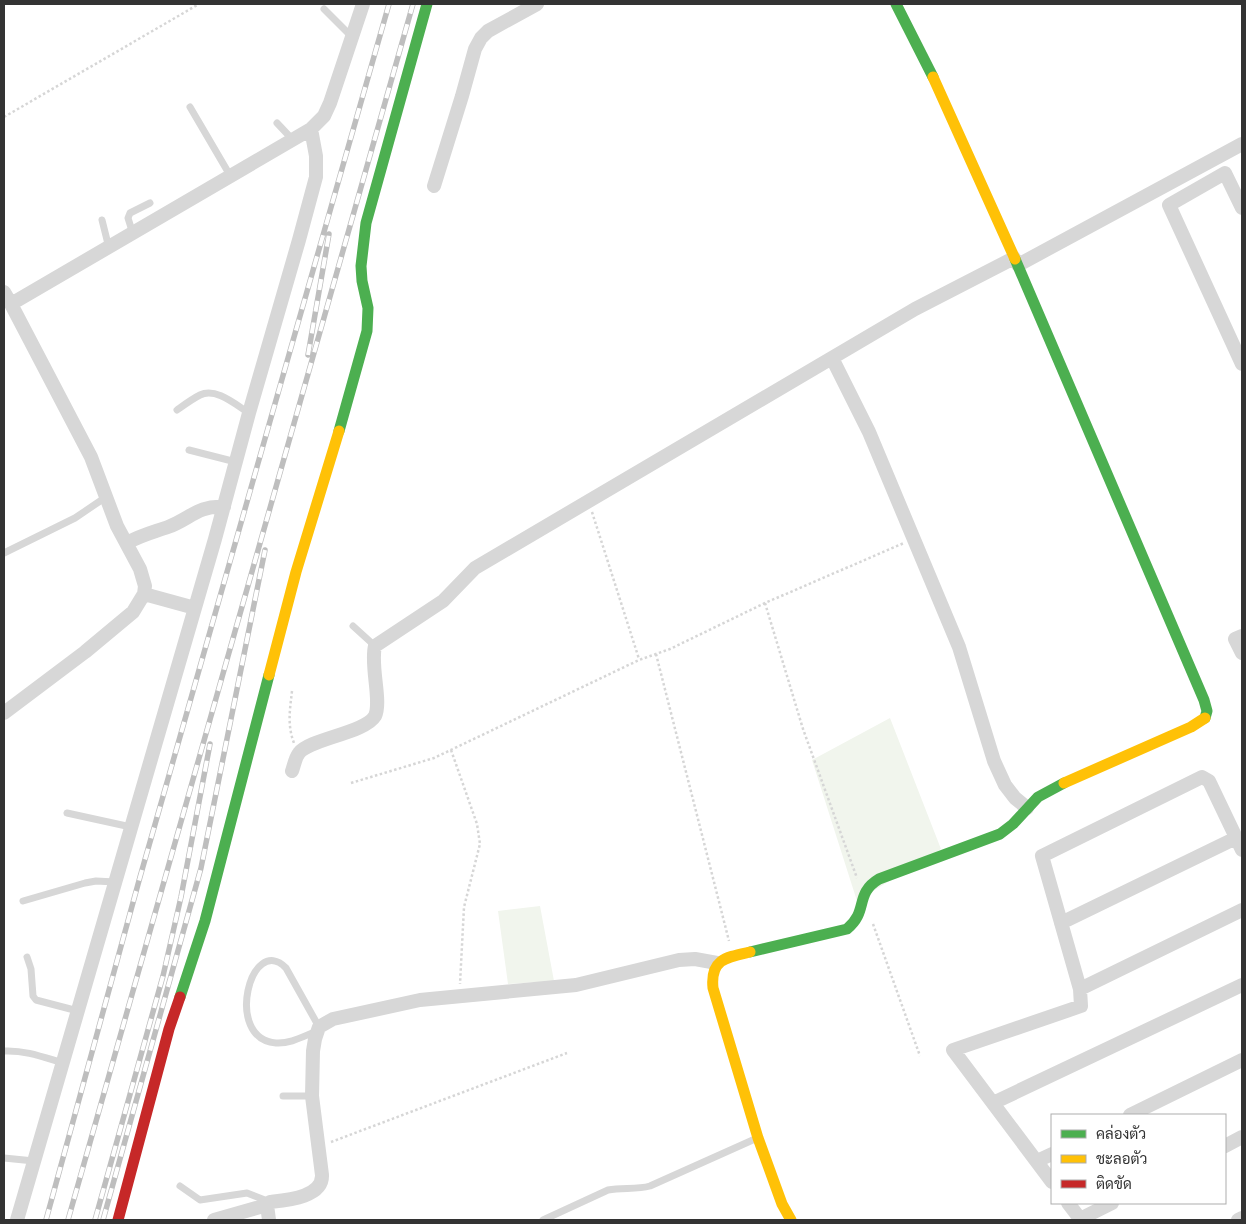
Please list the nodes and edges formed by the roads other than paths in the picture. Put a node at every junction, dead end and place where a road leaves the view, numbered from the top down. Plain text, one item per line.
1 (363, 4) edge
2 (427, 4) edge
3 (537, 4) edge
4 (896, 4) edge
5 (324, 9) dead end
6 (352, 37) junction
7 (190, 107) dead end
8 (277, 123) dead end
9 (311, 129) junction
10 (293, 140) junction
11 (1242, 144) edge
12 (231, 177) junction
13 (434, 186) dead end
14 (150, 203) dead end
15 (1242, 208) edge
16 (102, 220) dead end
17 (133, 234) junction
18 (109, 248) junction
19 (1016, 262) junction
20 (4, 292) edge
21 (8, 306) edge
22 (832, 358) junction
23 (1242, 364) edge
24 (177, 410) dead end
25 (249, 413) junction
26 (189, 450) dead end
27 (236, 462) junction
28 (106, 497) junction
29 (224, 507) junction
30 (127, 543) junction
31 (4, 553) edge
32 (144, 594) junction
33 (195, 608) junction
34 (353, 626) dead end
35 (1242, 636) edge
36 (375, 646) junction
37 (1242, 653) edge
38 (4, 713) edge
39 (292, 771) dead end
40 (1027, 808) junction
41 (67, 813) dead end
42 (131, 827) junction
43 (1239, 844) edge
44 (115, 882) junction
45 (23, 901) dead end
46 (1242, 910) edge
47 (1060, 923) junction
48 (27, 957) dead end
49 (717, 963) junction
50 (1242, 985) edge
51 (1080, 989) junction
52 (78, 1011) junction
53 (318, 1029) junction
54 (4, 1051) edge
55 (1242, 1060) edge
56 (63, 1063) junction
57 (283, 1096) dead end
58 (312, 1096) junction
59 (993, 1103) junction
60 (1132, 1114) edge
61 (1242, 1137) edge
62 (758, 1138) junction
63 (1226, 1145) edge
64 (1051, 1154) edge
65 (4, 1158) edge
66 (34, 1161) junction
67 (1037, 1161) junction
68 (1051, 1181) edge
69 (180, 1186) dead end
70 (269, 1203) junction
71 (1069, 1204) edge
72 (1110, 1204) edge
73 (1242, 1218) edge
74 (17, 1220) edge
75 (118, 1220) edge
76 (214, 1220) edge
77 (269, 1220) edge
78 (543, 1220) edge
79 (792, 1220) edge
80 (1080, 1220) edge
81 (1238, 1220) edge

1 - 6 street
2 - 75 street
3 - 13 street
4 - 19 street
5 - 6 lane
6 - 9 street
7 - 12 lane
8 - 10 lane
9 - 10 street
9 - 25 street
10 - 12 street
11 - 19 street
12 - 17 street
14 - 17 lane
15 - 23 street
16 - 18 lane
17 - 18 street
18 - 21 street
19 - 22 street
19 - 40 street
20 - 21 street
21 - 28 street
22 - 36 street
22 - 40 street
24 - 25 lane
25 - 27 street
26 - 27 lane
27 - 29 street
28 - 30 street
28 - 31 lane
29 - 30 street
29 - 33 street
30 - 32 street
32 - 33 street
32 - 38 street
33 - 42 street
34 - 36 lane
35 - 37 street
36 - 39 street
40 - 49 street
41 - 42 lane
42 - 44 street
43 - 47 street
43 - 47 street
44 - 45 lane
44 - 52 street
46 - 51 street
47 - 51 street
48 - 52 lane
49 - 53 street
49 - 62 street
50 - 59 street
51 - 59 street
52 - 56 street
53 - 53 lane
53 - 58 street
54 - 56 lane
55 - 60 street
56 - 66 street
57 - 58 lane
58 - 70 street
59 - 67 street
61 - 63 street
62 - 78 lane
62 - 79 street
64 - 67 street
65 - 66 lane
66 - 74 street
67 - 68 street
69 - 70 lane
70 - 76 street
70 - 77 street
71 - 80 street
72 - 80 street
73 - 81 street

